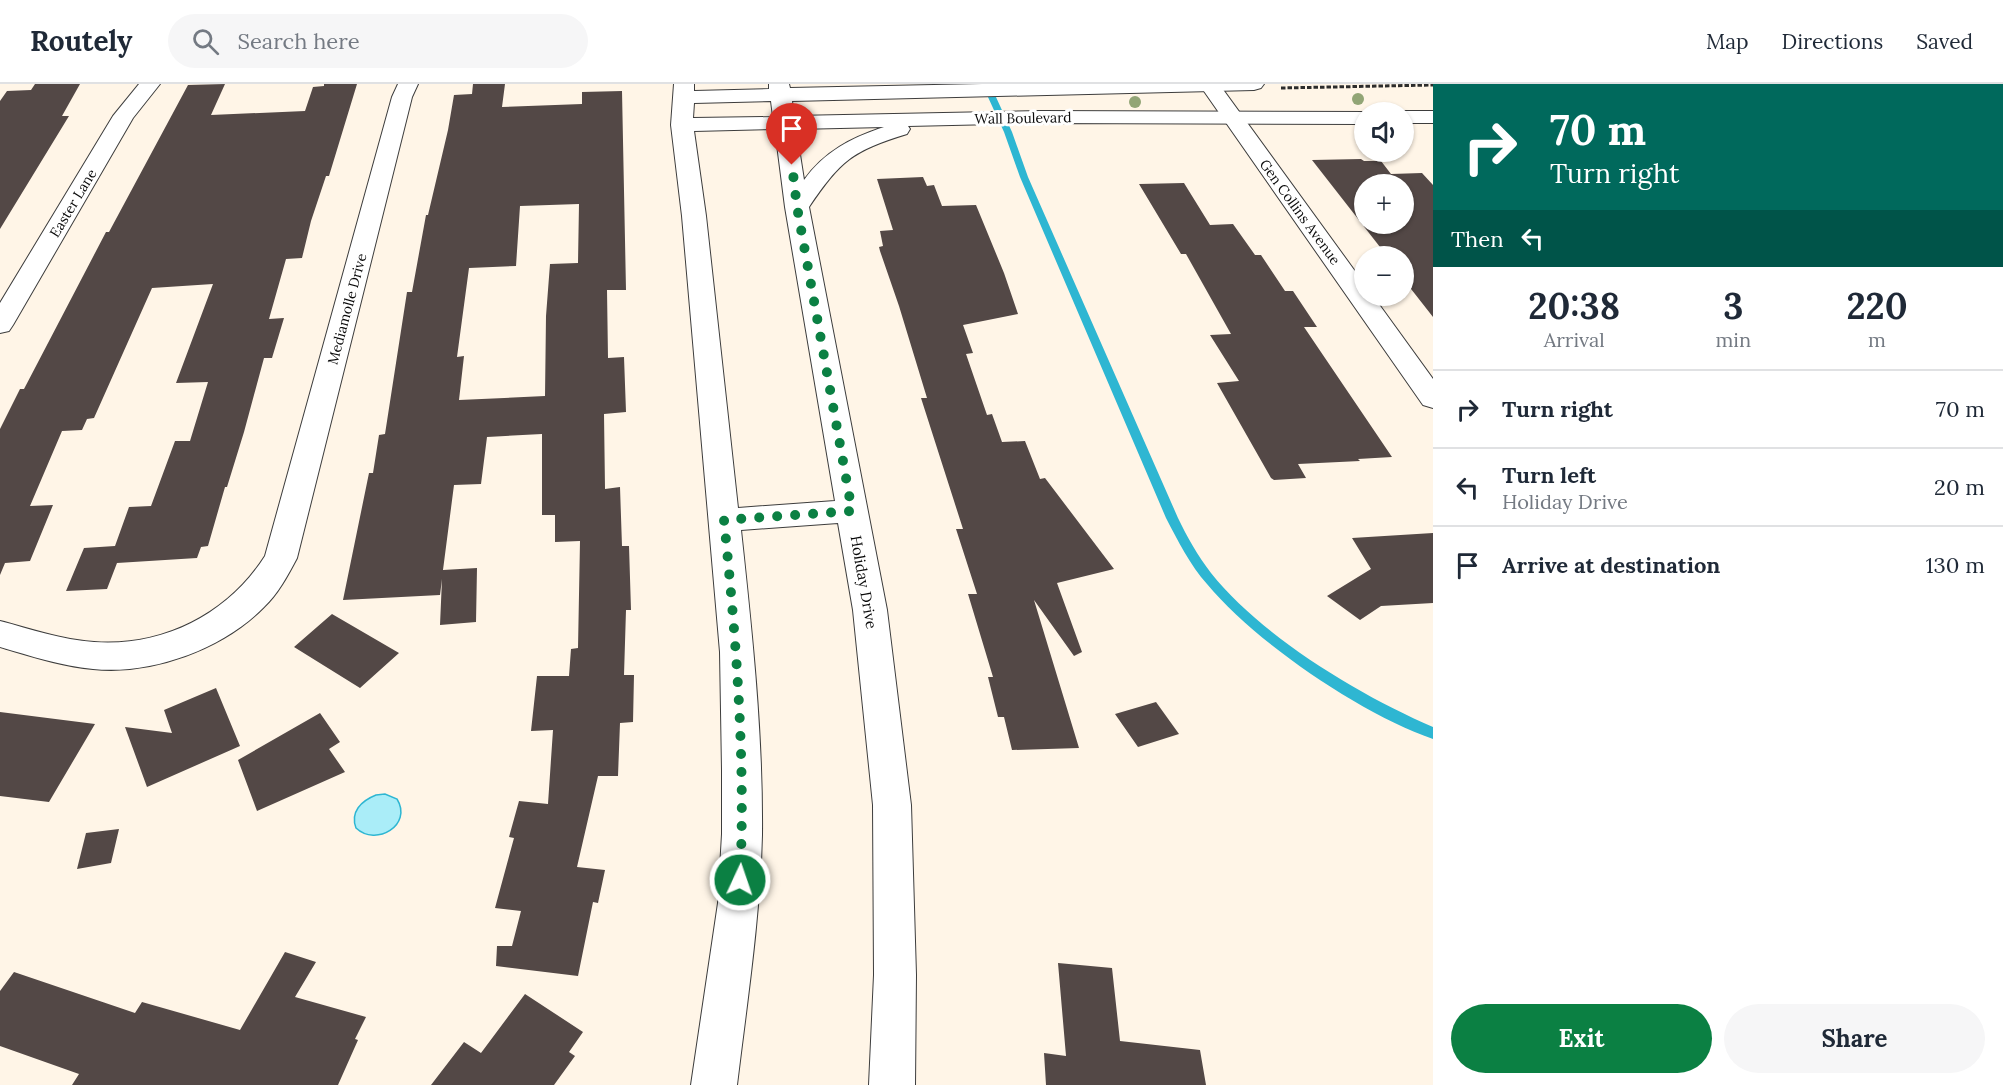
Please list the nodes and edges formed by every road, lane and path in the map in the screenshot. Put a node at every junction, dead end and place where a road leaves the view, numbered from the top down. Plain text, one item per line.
1 (150, 84) edge
2 (408, 84) edge
3 (1209, 84) edge
4 (1254, 84) edge
5 (1433, 84) edge
6 (1275, 88) dead end
7 (782, 101) edge
8 (683, 102) edge
9 (1414, 117) edge
10 (1433, 117) edge
11 (1354, 118) edge
12 (1234, 119) junction
13 (934, 120) junction
14 (797, 207) junction
15 (0, 325) edge
16 (1433, 399) edge
17 (852, 511) junction
18 (724, 520) junction
19 (0, 634) edge
20 (714, 1085) edge
21 (892, 1085) edge

1 - 15 street, Easter Lane
2 - 19 street, Mediamolle Drive
3 - 4 street, Wall Boulevard
3 - 7 street, Wall Boulevard
3 - 12 street, Gen Collins Avenue
5 - 6 path
7 - 8 street, Wall Boulevard
7 - 13 street, Wall Boulevard
7 - 14 street, Holiday Drive
8 - 18 street
9 - 10 street
11 - 12 street, Wall Boulevard
12 - 13 street, Wall Boulevard
12 - 16 street, Gen Collins Avenue
13 - 14 street
14 - 17 street, Holiday Drive
17 - 18 street
17 - 21 street, Holiday Drive
18 - 20 street

